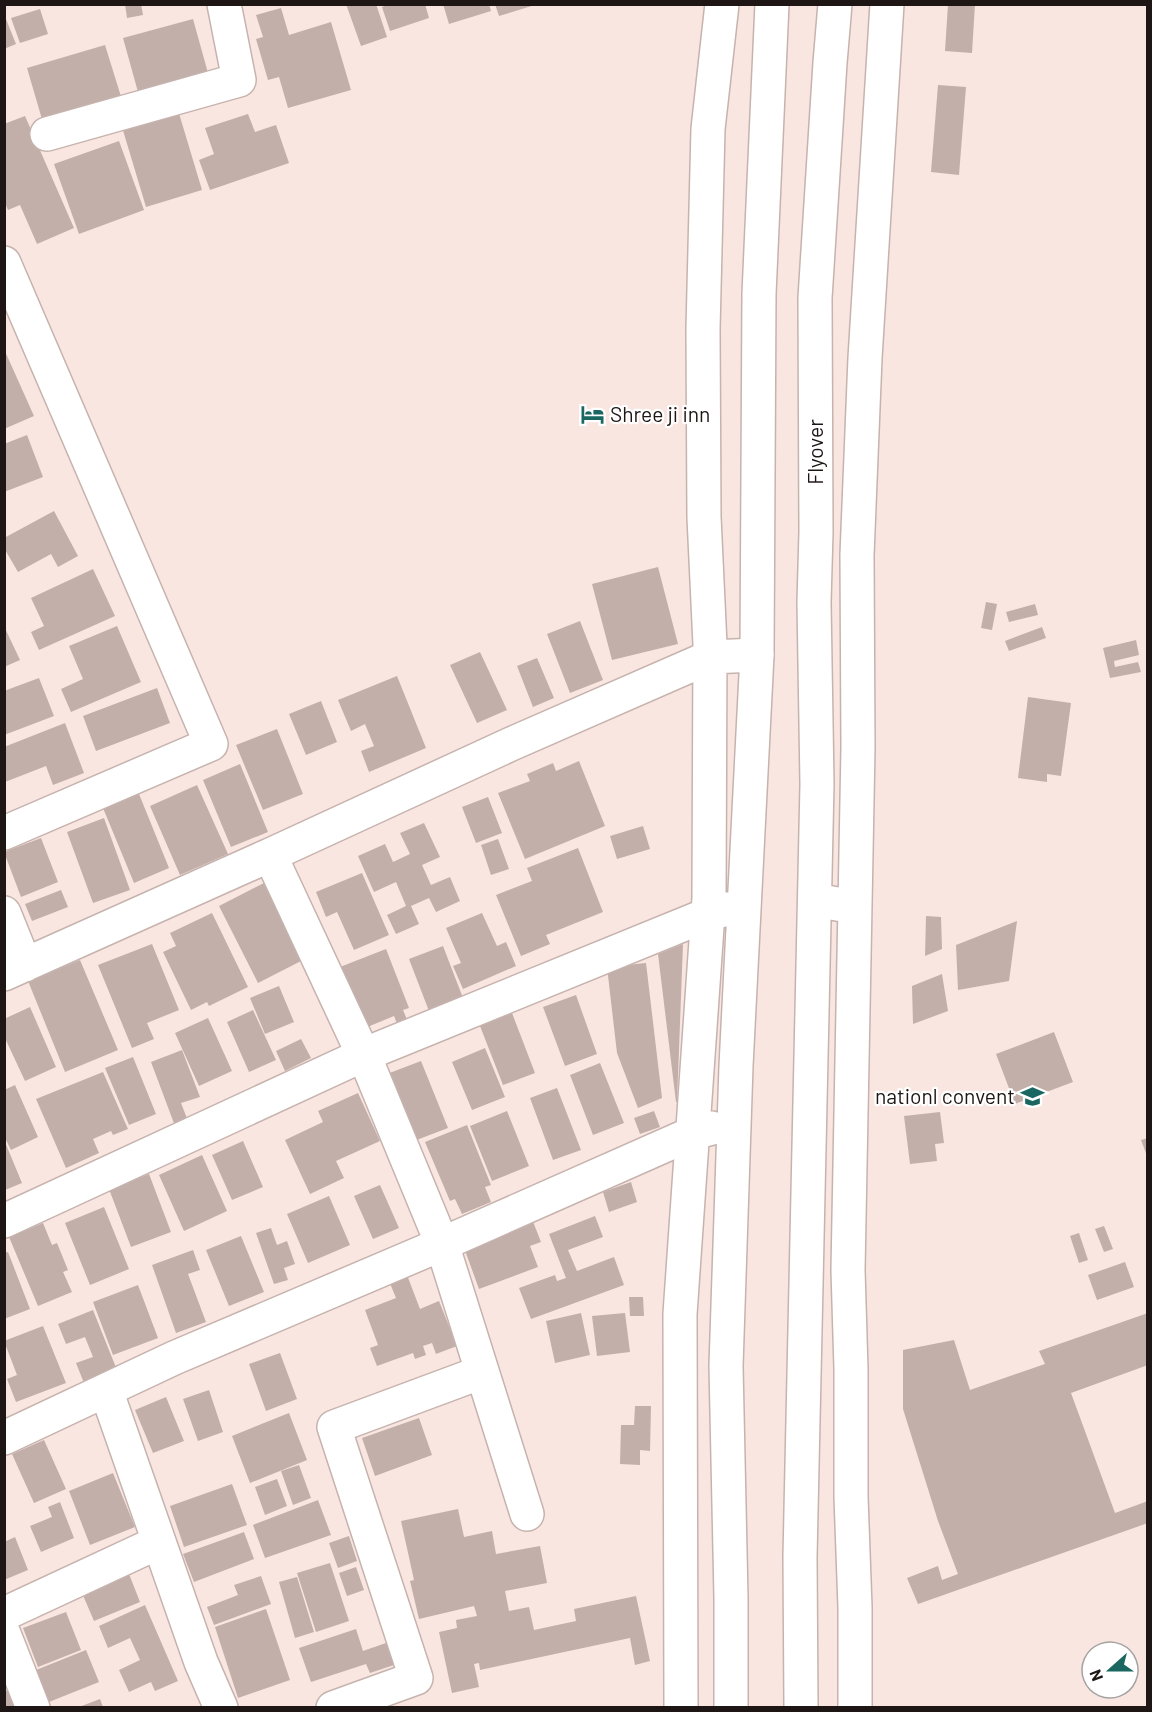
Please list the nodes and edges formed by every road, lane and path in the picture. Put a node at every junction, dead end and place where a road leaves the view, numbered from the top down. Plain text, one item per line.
1 (224, 4) edge
2 (722, 4) edge
3 (772, 4) edge
4 (835, 4) edge
5 (886, 4) edge
6 (47, 134) dead end
7 (4, 263) edge
8 (757, 655) junction
9 (710, 657) junction
10 (4, 833) edge
11 (270, 855) junction
12 (814, 900) junction
13 (745, 904) junction
14 (854, 907) junction
15 (4, 914) edge
16 (709, 914) junction
17 (15, 970) edge
18 (363, 1055) junction
19 (734, 1122) junction
20 (693, 1133) junction
21 (4, 1221) edge
22 (442, 1244) junction
23 (482, 1372) junction
24 (106, 1390) junction
25 (4, 1438) edge
26 (527, 1514) dead end
27 (159, 1542) junction
28 (4, 1614) edge
29 (4, 1634) edge
30 (33, 1707) edge
31 (221, 1707) edge
32 (333, 1707) edge
33 (681, 1707) edge
34 (731, 1707) edge
35 (801, 1707) edge
36 (855, 1707) edge

1 - 6 main road
2 - 9 main road
3 - 8 main road
4 - 12 main road, Flyover
5 - 14 main road
7 - 10 main road
8 - 9 main road
8 - 13 main road
9 - 11 main road
9 - 16 main road
11 - 17 main road
11 - 18 main road
12 - 14 main road
12 - 35 main road, Flyover
13 - 16 main road
13 - 19 main road
14 - 36 main road
15 - 17 main road
16 - 18 main road
16 - 20 main road
18 - 21 main road
18 - 22 main road
19 - 20 main road
19 - 34 main road
20 - 22 main road
20 - 33 main road
22 - 23 main road
22 - 24 main road
23 - 26 main road
23 - 32 main road
24 - 25 main road
24 - 27 main road
27 - 28 main road
27 - 31 main road
29 - 30 main road

